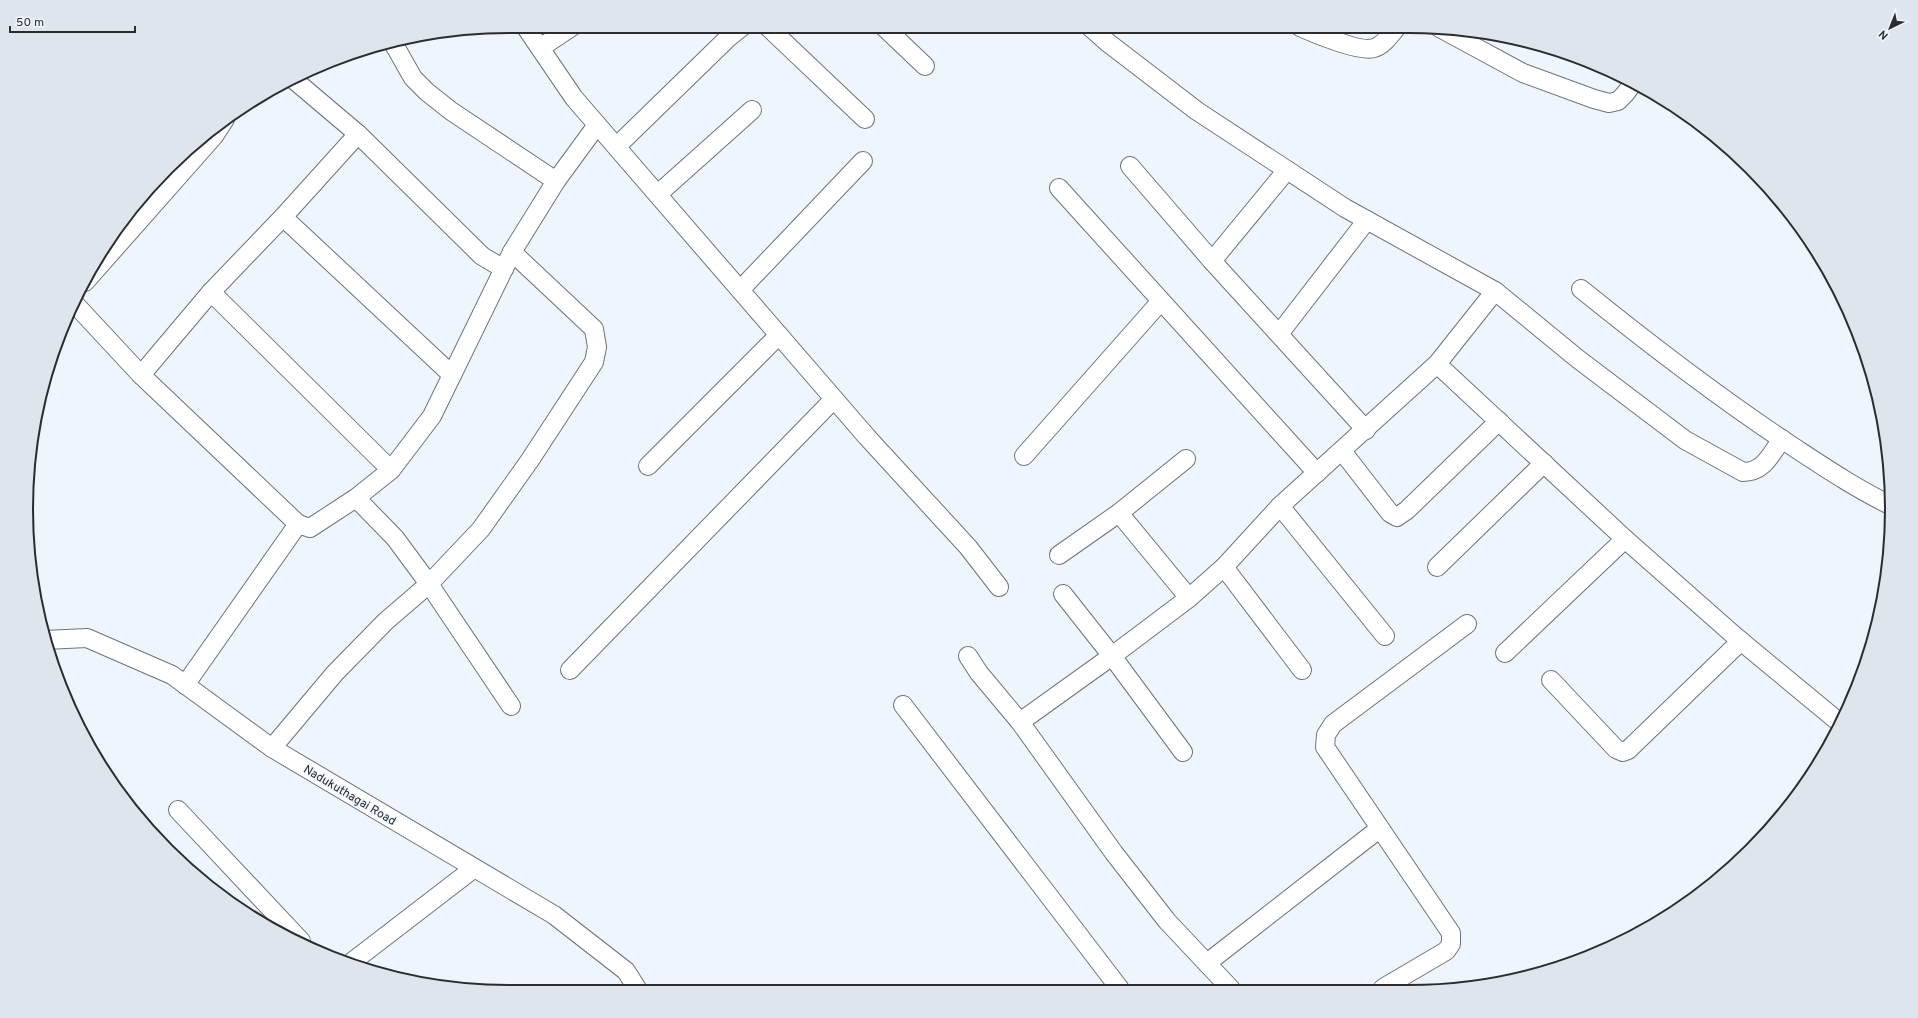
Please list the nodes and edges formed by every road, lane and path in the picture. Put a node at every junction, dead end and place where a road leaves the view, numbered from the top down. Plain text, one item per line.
1 (530, 33) edge
2 (562, 33) edge
3 (734, 33) edge
4 (774, 33) edge
5 (890, 33) edge
6 (1097, 33) edge
7 (1314, 33) edge
8 (1392, 33) edge
9 (1454, 35) edge
10 (395, 47) edge
11 (540, 48) junction
12 (925, 66) dead end
13 (297, 82) edge
14 (1630, 87) edge
15 (752, 110) dead end
16 (865, 119) dead end
17 (597, 125) junction
18 (215, 134) edge
19 (358, 134) junction
20 (617, 146) junction
21 (863, 161) dead end
22 (1130, 166) dead end
23 (1287, 170) junction
24 (556, 181) junction
25 (1059, 188) dead end
26 (658, 194) junction
27 (283, 217) junction
28 (1367, 220) junction
29 (512, 252) junction
30 (1212, 261) junction
31 (102, 262) edge
32 (504, 268) junction
33 (1581, 289) dead end
34 (740, 290) junction
35 (1495, 291) junction
36 (211, 292) junction
37 (1161, 301) junction
38 (78, 307) edge
39 (1279, 334) junction
40 (779, 335) junction
41 (1438, 364) junction
42 (140, 374) junction
43 (452, 375) junction
44 (834, 399) junction
45 (1498, 421) junction
46 (1366, 430) junction
47 (1782, 439) junction
48 (1342, 451) junction
49 (1024, 456) dead end
50 (1186, 459) dead end
51 (1544, 463) junction
52 (648, 466) dead end
53 (390, 470) junction
54 (1317, 473) junction
55 (356, 498) junction
56 (1885, 502) edge
57 (1280, 506) junction
58 (1119, 513) junction
59 (298, 524) junction
60 (1625, 539) junction
61 (1059, 556) dead end
62 (1224, 567) junction
63 (1437, 567) dead end
64 (430, 584) junction
65 (1000, 587) dead end
66 (1063, 594) dead end
67 (1188, 598) junction
68 (1467, 624) dead end
69 (1385, 636) dead end
70 (51, 640) edge
71 (1741, 642) junction
72 (1505, 654) dead end
73 (968, 656) dead end
74 (1112, 656) junction
75 (570, 670) dead end
76 (1302, 670) dead end
77 (1551, 680) dead end
78 (185, 685) junction
79 (903, 705) dead end
80 (511, 706) dead end
81 (1836, 719) edge
82 (1020, 722) junction
83 (272, 748) junction
84 (1183, 752) dead end
85 (178, 810) dead end
86 (1379, 829) junction
87 (473, 869) junction
88 (294, 934) edge
89 (355, 960) edge
90 (1207, 963) junction
91 (635, 985) edge
92 (1117, 985) edge
93 (1227, 985) edge
94 (1388, 985) edge

1 - 11 street
2 - 11 street
3 - 20 street
4 - 16 street
5 - 12 street
6 - 23 street
7 - 8 street
9 - 14 street
10 - 24 street
11 - 17 street
13 - 19 street
15 - 26 street
17 - 20 street
17 - 24 street
18 - 31 street
19 - 27 street
19 - 32 street
20 - 26 street
21 - 34 street
22 - 30 street
23 - 28 street
23 - 30 street
24 - 29 street
25 - 37 street
26 - 34 street
27 - 36 street
27 - 43 street
28 - 35 street
28 - 39 street
29 - 32 street
29 - 64 street
30 - 39 street
32 - 43 street
33 - 47 street
34 - 40 street
35 - 41 street
35 - 47 street
36 - 42 street
36 - 53 street
37 - 49 street
37 - 54 street
38 - 42 street
39 - 46 street
40 - 44 street
40 - 52 street
41 - 45 street
41 - 46 street
42 - 59 street
43 - 53 street
44 - 65 street
44 - 75 street
45 - 48 street
45 - 51 street
46 - 48 street
47 - 56 street
48 - 54 street
50 - 58 street
51 - 60 street
51 - 63 street
53 - 55 street
54 - 57 street
55 - 59 street
55 - 64 street
57 - 62 street
57 - 69 street
58 - 61 street
58 - 67 street
59 - 78 street
60 - 71 street
60 - 72 street
62 - 67 street
62 - 76 street
64 - 80 street
64 - 83 street
66 - 74 street
67 - 74 street
68 - 86 street
70 - 78 street, Nadukuthagai Road
71 - 77 street
71 - 81 street
73 - 82 street
74 - 82 street
74 - 84 street
78 - 83 street, Nadukuthagai Road
79 - 92 street
82 - 90 street
83 - 87 street, Nadukuthagai Road
85 - 88 street
86 - 90 street
86 - 94 street
87 - 89 street
87 - 91 street, Nadukuthagai Road
90 - 93 street

